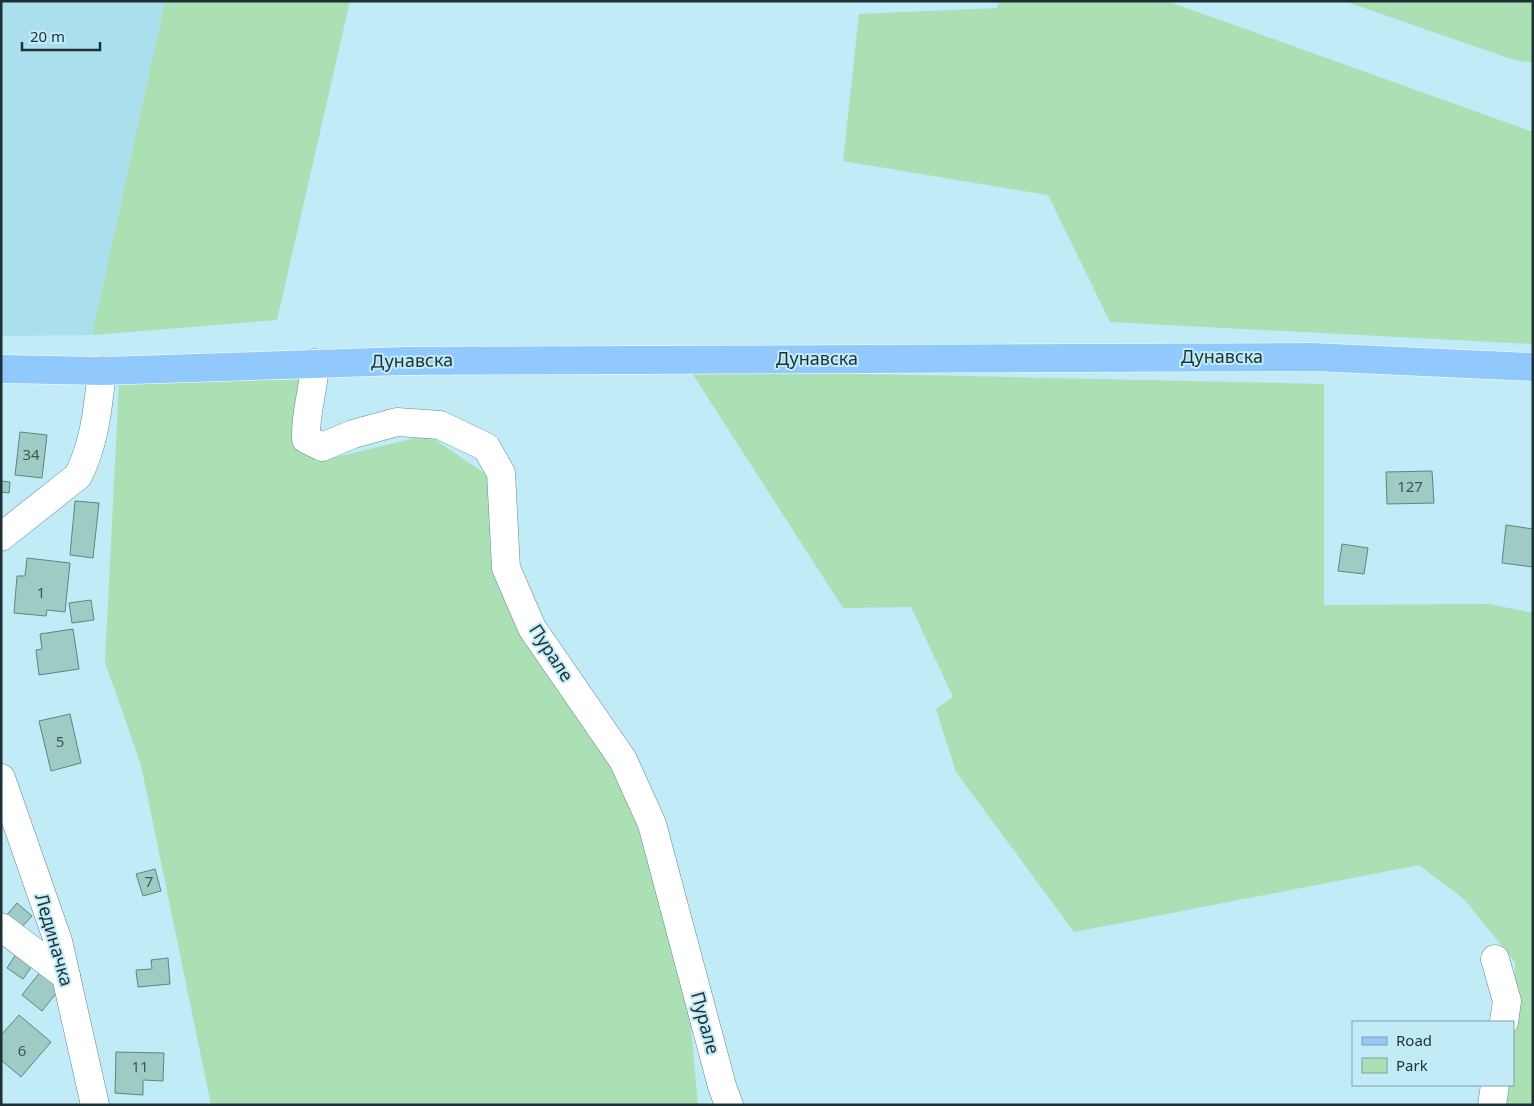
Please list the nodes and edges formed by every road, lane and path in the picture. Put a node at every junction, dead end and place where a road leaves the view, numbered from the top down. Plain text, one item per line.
1 (315, 363) junction
2 (1533, 366) edge
3 (1, 369) edge
4 (102, 371) junction
5 (1, 537) edge
6 (1, 778) edge
7 (1, 927) edge
8 (1495, 959) dead end
9 (66, 976) junction
10 (1504, 1021) edge
11 (1495, 1086) edge
12 (95, 1105) edge
13 (728, 1105) edge
14 (1492, 1105) edge

1 - 2 main road, Дунавска
1 - 4 main road, Дунавска
1 - 13 street, Пурале
3 - 4 main road, Дунавска
4 - 5 street
6 - 9 street, Лединачка
7 - 9 street
8 - 10 street
9 - 12 street, Лединачка
11 - 14 street

